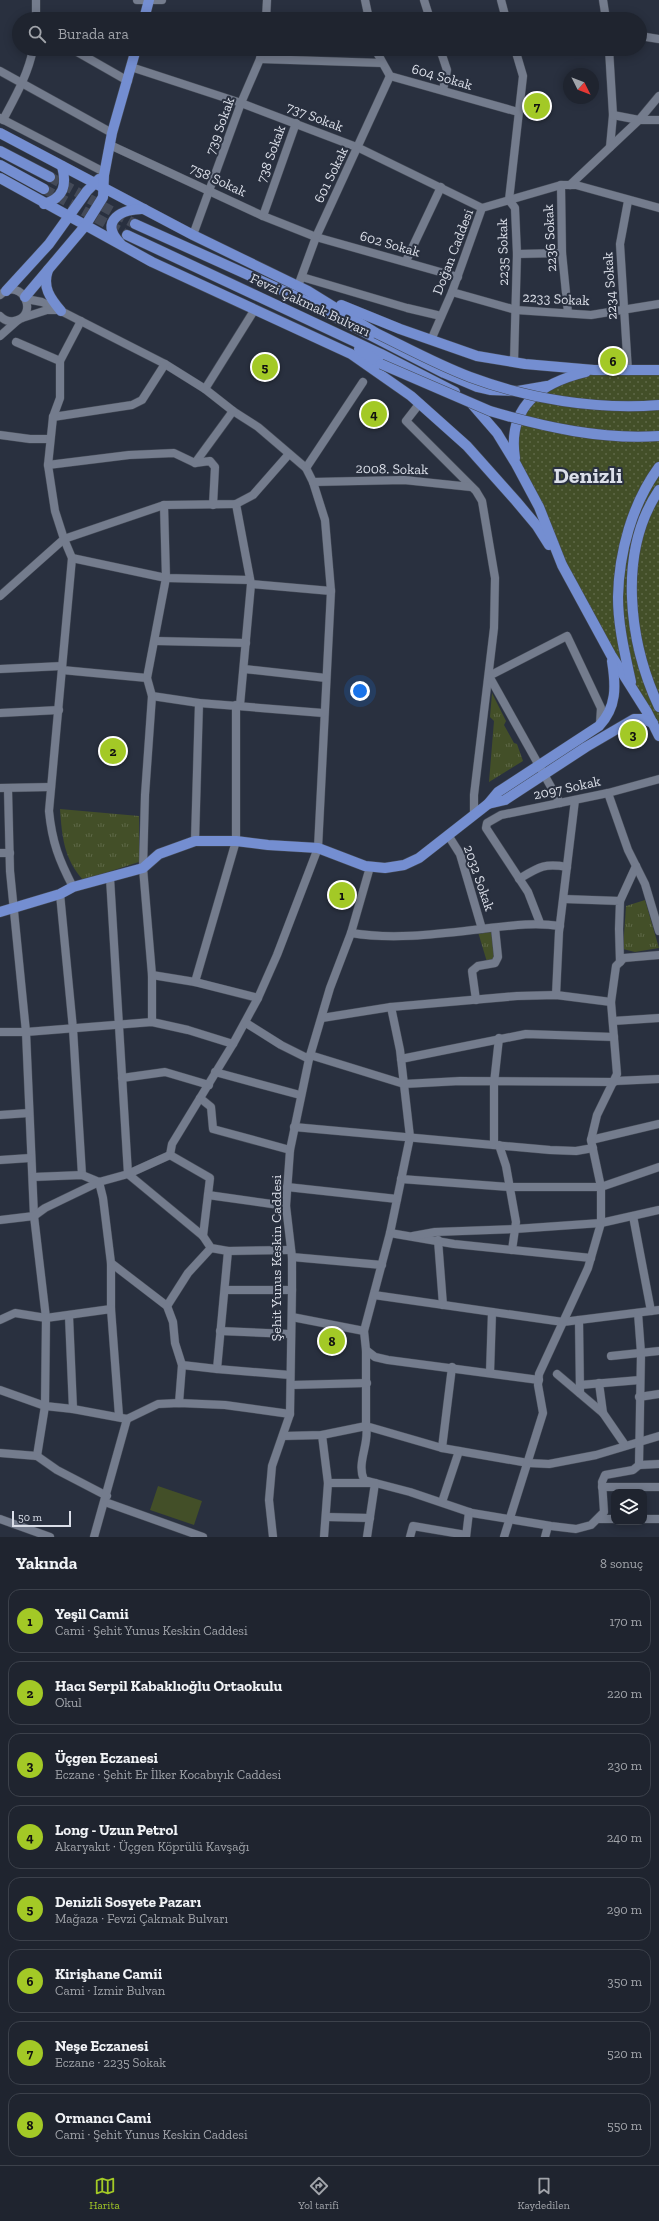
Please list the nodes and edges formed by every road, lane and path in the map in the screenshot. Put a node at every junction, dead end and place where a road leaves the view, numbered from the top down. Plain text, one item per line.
1 (36, 0) edge
2 (138, 0) edge
3 (162, 0) edge
4 (267, 0) edge
5 (364, 0) edge
6 (424, 0) edge
7 (501, 0) edge
8 (603, 0) edge
9 (149, 1) edge
10 (36, 12) edge
11 (146, 12) edge
12 (266, 12) edge
13 (367, 12) edge
14 (428, 12) edge
15 (504, 12) edge
16 (605, 12) edge
17 (647, 37) edge
18 (659, 39) edge
19 (32, 56) edge
20 (84, 56) edge
21 (134, 56) edge
22 (261, 56) edge
23 (378, 56) edge
24 (442, 56) edge
25 (519, 56) edge
26 (609, 56) edge
27 (260, 59) junction
28 (382, 63) junction
29 (131, 67) junction
30 (0, 71) edge
31 (390, 76) junction
32 (128, 81) junction
33 (22, 83) junction
34 (443, 90) junction
35 (659, 96) edge
36 (242, 103) junction
37 (518, 112) junction
38 (613, 115) junction
39 (2, 119) edge
40 (639, 120) junction
41 (659, 120) edge
42 (296, 123) junction
43 (0, 133) edge
44 (112, 133) junction
45 (110, 145) junction
46 (610, 147) junction
47 (359, 148) junction
48 (0, 151) edge
49 (0, 165) edge
50 (62, 166) junction
51 (104, 174) junction
52 (50, 177) tunnel mouth
53 (0, 178) edge
54 (99, 185) junction
55 (561, 185) junction
56 (570, 185) junction
57 (440, 187) junction
58 (44, 189) tunnel mouth
59 (210, 190) junction
60 (509, 200) junction
61 (628, 201) junction
62 (44, 204) junction
63 (482, 208) junction
64 (659, 208) edge
65 (146, 209) junction
66 (263, 216) junction
67 (70, 217) junction
68 (135, 224) tunnel mouth
69 (85, 226) junction
70 (127, 235) tunnel mouth
71 (193, 235) junction
72 (316, 237) junction
73 (125, 247) junction
74 (562, 253) junction
75 (517, 254) junction
76 (406, 261) junction
77 (49, 267) junction
78 (458, 277) junction
79 (300, 281) junction
80 (308, 291) junction
81 (452, 292) junction
82 (3, 293) edge
83 (26, 298) junction
84 (659, 304) edge
85 (315, 306) junction
86 (255, 309) junction
87 (516, 310) junction
88 (624, 310) junction
89 (61, 311) junction
90 (568, 313) junction
91 (0, 316) edge
92 (442, 316) junction
93 (20, 319) junction
94 (81, 321) junction
95 (321, 326) junction
96 (376, 332) junction
97 (0, 336) edge
98 (431, 340) junction
99 (16, 342) dead end
100 (342, 349) junction
101 (60, 361) junction
102 (514, 362) junction
103 (164, 364) junction
104 (381, 364) junction
105 (594, 370) junction
106 (659, 370) edge
107 (628, 371) junction
108 (363, 382) dead end
109 (547, 386) junction
110 (205, 389) junction
111 (420, 403) junction
112 (659, 405) edge
113 (233, 411) junction
114 (53, 417) junction
115 (0, 435) edge
116 (659, 436) edge
117 (50, 439) junction
118 (289, 454) junction
119 (195, 463) junction
120 (516, 464) junction
121 (48, 465) junction
122 (659, 467) edge
123 (306, 468) junction
124 (313, 482) junction
125 (471, 487) junction
126 (659, 490) edge
127 (236, 504) junction
128 (164, 505) junction
129 (213, 505) junction
130 (64, 539) junction
131 (72, 558) junction
132 (562, 565) junction
133 (166, 578) junction
134 (250, 582) junction
135 (331, 592) junction
136 (0, 596) edge
137 (156, 642) junction
138 (246, 643) junction
139 (611, 655) junction
140 (62, 668) junction
141 (0, 669) edge
142 (244, 669) junction
143 (489, 676) junction
144 (147, 678) junction
145 (326, 678) junction
146 (633, 690) junction
147 (152, 696) junction
148 (199, 703) junction
149 (238, 705) junction
150 (659, 707) edge
151 (58, 710) junction
152 (0, 713) edge
153 (323, 713) junction
154 (653, 723) junction
155 (599, 726) junction
156 (659, 736) edge
157 (539, 764) junction
158 (545, 775) junction
159 (659, 779) edge
160 (51, 787) junction
161 (4, 788) edge
162 (608, 793) junction
163 (575, 800) junction
164 (560, 803) junction
165 (488, 804) junction
166 (474, 815) junction
167 (448, 836) junction
168 (194, 841) junction
169 (236, 841) junction
170 (318, 848) junction
171 (0, 853) edge
172 (10, 853) junction
173 (636, 866) junction
174 (370, 867) junction
175 (567, 867) junction
176 (143, 868) junction
177 (110, 878) junction
178 (519, 879) junction
179 (73, 887) junction
180 (60, 894) junction
181 (564, 899) junction
182 (620, 901) junction
183 (14, 909) junction
184 (0, 912) edge
185 (540, 923) junction
186 (560, 926) junction
187 (495, 928) junction
188 (482, 929) junction
189 (659, 931) edge
190 (351, 933) junction
191 (659, 955) edge
192 (620, 962) junction
193 (152, 975) junction
194 (196, 982) junction
195 (556, 995) junction
196 (258, 998) junction
197 (476, 1000) junction
198 (611, 1002) junction
199 (391, 1008) junction
200 (322, 1018) junction
201 (659, 1018) edge
202 (613, 1021) junction
203 (152, 1022) junction
204 (246, 1023) junction
205 (118, 1024) junction
206 (73, 1029) junction
207 (0, 1032) edge
208 (26, 1032) junction
209 (614, 1037) junction
210 (499, 1038) junction
211 (233, 1044) junction
212 (310, 1057) junction
213 (402, 1059) junction
214 (215, 1072) junction
215 (122, 1078) junction
216 (659, 1079) edge
217 (614, 1081) junction
218 (494, 1083) junction
219 (404, 1084) junction
220 (209, 1085) junction
221 (300, 1095) junction
222 (200, 1098) junction
223 (29, 1113) junction
224 (0, 1115) edge
225 (659, 1124) edge
226 (294, 1127) junction
227 (410, 1137) junction
228 (592, 1144) junction
229 (497, 1145) junction
230 (290, 1150) junction
231 (170, 1155) junction
232 (30, 1158) junction
233 (0, 1160) edge
234 (659, 1167) edge
235 (128, 1174) junction
236 (82, 1175) junction
237 (33, 1177) junction
238 (401, 1178) junction
239 (98, 1182) junction
240 (287, 1187) junction
241 (509, 1187) junction
242 (601, 1187) junction
243 (208, 1195) junction
244 (397, 1199) junction
245 (286, 1206) junction
246 (659, 1210) edge
247 (34, 1216) junction
248 (633, 1216) junction
249 (0, 1220) edge
250 (601, 1223) junction
251 (515, 1230) junction
252 (390, 1233) junction
253 (203, 1236) junction
254 (413, 1236) junction
255 (438, 1240) junction
256 (211, 1248) junction
257 (512, 1250) junction
258 (228, 1251) junction
259 (291, 1254) junction
260 (591, 1258) junction
261 (111, 1263) junction
262 (382, 1264) junction
263 (225, 1290) junction
264 (292, 1290) junction
265 (374, 1294) junction
266 (443, 1304) junction
267 (167, 1306) junction
268 (111, 1309) junction
269 (655, 1310) edge
270 (492, 1312) junction
271 (638, 1313) junction
272 (69, 1316) junction
273 (292, 1317) junction
274 (0, 1318) edge
275 (46, 1318) junction
276 (579, 1320) junction
277 (563, 1322) junction
278 (220, 1331) junction
279 (364, 1331) junction
280 (290, 1334) junction
281 (366, 1350) junction
282 (659, 1351) edge
283 (641, 1353) junction
284 (611, 1356) dead end
285 (182, 1366) junction
286 (452, 1367) junction
287 (217, 1369) junction
288 (490, 1373) junction
289 (557, 1374) dead end
290 (290, 1375) junction
291 (539, 1380) junction
292 (640, 1380) junction
293 (367, 1383) junction
294 (599, 1383) junction
295 (291, 1385) junction
296 (580, 1389) junction
297 (0, 1390) edge
298 (659, 1394) edge
299 (639, 1397) junction
300 (180, 1403) junction
301 (45, 1406) junction
302 (73, 1409) junction
303 (603, 1413) junction
304 (290, 1414) junction
305 (123, 1418) junction
306 (366, 1426) junction
307 (322, 1435) junction
308 (283, 1436) junction
309 (659, 1436) edge
310 (638, 1441) junction
311 (625, 1445) junction
312 (442, 1448) junction
313 (459, 1451) junction
314 (0, 1452) edge
315 (37, 1456) junction
316 (528, 1463) junction
317 (659, 1464) edge
318 (639, 1465) junction
319 (328, 1482) junction
320 (375, 1483) junction
321 (602, 1487) junction
322 (659, 1487) edge
323 (106, 1499) junction
324 (442, 1502) junction
325 (469, 1512) junction
326 (326, 1517) junction
327 (370, 1518) junction
328 (0, 1519) edge
329 (509, 1519) junction
330 (598, 1519) junction
331 (611, 1519) edge
332 (647, 1519) edge
333 (659, 1519) edge
334 (548, 1526) junction
335 (466, 1536) edge
336 (50, 1537) edge
337 (94, 1537) edge
338 (203, 1537) edge
339 (273, 1537) edge
340 (324, 1537) edge
341 (367, 1537) edge
342 (410, 1537) edge
343 (504, 1537) edge
344 (545, 1537) edge

1 - 10 street
2 - 9 street
3 - 9 street
4 - 12 street
5 - 13 street
6 - 14 street
7 - 15 street
8 - 16 street
9 - 11 main road
17 - 18 street
19 - 33 street
20 - 32 street
21 - 29 main road
22 - 27 street, 739 Sokak
23 - 28 street, 604 Sokak
24 - 34 street
25 - 37 street, 2235 Sokak
26 - 38 street
27 - 28 street
27 - 36 street, 739 Sokak
28 - 31 street, 604 Sokak
29 - 32 main road
29 - 36 street, 737 Sokak
30 - 33 street
31 - 34 street, 604 Sokak
31 - 47 street, 601 Sokak
32 - 44 main road
33 - 39 street
33 - 44 street
34 - 37 street, 604 Sokak
35 - 40 street
36 - 42 street, 737 Sokak
36 - 59 street, 739 Sokak
37 - 60 street, 2235 Sokak
38 - 40 street
38 - 46 street
39 - 51 street
40 - 41 street
40 - 46 street
42 - 47 street, 737 Sokak
42 - 66 street, 738 Sokak
43 - 50 main road
44 - 45 main road
45 - 51 main road
45 - 59 street, 758 Sokak
46 - 56 street
47 - 57 street, 737 Sokak
47 - 72 street, 601 Sokak
48 - 52 main road
49 - 58 main road
50 - 54 main road
50 - 62 main road
51 - 54 main road
53 - 62 main road
54 - 65 main road
54 - 67 main road
54 - 69 main road
55 - 56 street, Doğan Caddesi
55 - 60 street, Doğan Caddesi
55 - 74 street, 2236 Sokak
56 - 61 street, Doğan Caddesi
57 - 63 street, 737 Sokak
57 - 76 street
59 - 66 street, 758 Sokak
59 - 71 street, 739 Sokak
60 - 63 street, Doğan Caddesi
60 - 75 street, 2235 Sokak
61 - 64 street, Doğan Caddesi
61 - 88 street, 2234 Sokak
62 - 67 main road
63 - 78 street, Doğan Caddesi
65 - 71 main road
65 - 73 main road
66 - 72 street, 758 Sokak
67 - 69 main road
67 - 82 main road
68 - 85 main road, Fevzi Çakmak Bulvarı
69 - 73 main road
69 - 77 main road
70 - 95 main road, Fevzi Çakmak Bulvarı
71 - 79 main road
72 - 76 street, 602 Sokak
72 - 79 street, 601 Sokak
73 - 86 main road
74 - 75 street
74 - 90 street, 2236 Sokak
75 - 87 street, 2235 Sokak
76 - 78 street, 602 Sokak
77 - 83 main road
77 - 89 main road
78 - 81 street, Doğan Caddesi
79 - 80 main road
79 - 92 street
80 - 96 main road
80 - 98 main road
81 - 87 street, 2233 Sokak
81 - 92 street, Doğan Caddesi
82 - 83 street
83 - 89 street
83 - 93 street
84 - 88 street, 2233 Sokak
85 - 96 main road, Fevzi Çakmak Bulvarı
85 - 109 main road
86 - 100 main road
86 - 110 street
87 - 90 street, 2233 Sokak
87 - 102 street, 2235 Sokak
88 - 90 street, 2233 Sokak
88 - 107 street, 2234 Sokak
89 - 93 street
89 - 94 street
91 - 93 street
92 - 98 street, Doğan Caddesi
93 - 97 street
94 - 101 street
94 - 103 street
95 - 104 main road
95 - 120 main road, Fevzi Çakmak Bulvarı
96 - 112 main road, bridge
98 - 102 main road
99 - 101 street
100 - 104 main road
100 - 111 main road
101 - 114 street
102 - 105 main road
103 - 110 street
103 - 114 street
104 - 116 main road, bridge
105 - 107 main road
105 - 109 main road
106 - 107 main road
108 - 123 street
109 - 120 main road
110 - 113 street
111 - 125 street
111 - 132 main road
113 - 118 street
113 - 119 street
114 - 117 street
115 - 117 street
117 - 121 street
118 - 123 street
118 - 127 street
119 - 121 street
119 - 129 street
120 - 132 main road, Fevzi Çakmak Bulvarı
121 - 130 street
122 - 146 main road
123 - 124 street
124 - 125 street, 2008. Sokak
124 - 135 street
125 - 143 street
126 - 150 main road
127 - 129 street
127 - 134 street
128 - 129 street
128 - 130 street
128 - 133 street
130 - 131 street
130 - 136 street
131 - 133 street
131 - 140 street
132 - 139 main road
133 - 134 street
133 - 137 street
134 - 135 street
134 - 138 street
135 - 145 street
137 - 138 street
137 - 144 street
138 - 142 street
139 - 146 main road
139 - 155 main road
140 - 141 street
140 - 144 street
140 - 151 street
142 - 145 street
142 - 149 street
143 - 155 street
143 - 157 street
143 - 166 street
144 - 147 street
145 - 153 street
146 - 154 main road
147 - 148 street
147 - 176 street
148 - 149 street
148 - 168 street
149 - 153 street
149 - 169 street
151 - 152 street
151 - 160 street
153 - 170 street
154 - 156 main road
154 - 158 main road
155 - 157 main road
157 - 158 street
157 - 165 main road
158 - 164 street
158 - 165 main road
159 - 162 street, 2097 Sokak
160 - 161 street
160 - 179 street
161 - 172 street
162 - 163 street, 2097 Sokak
162 - 173 street
163 - 164 street, 2097 Sokak
163 - 175 street
164 - 178 street, 2097 Sokak
165 - 166 main road
166 - 167 main road
167 - 174 main road
167 - 188 street, 2032 Sokak
168 - 169 main road
168 - 176 main road
169 - 170 main road
169 - 194 street
170 - 174 main road
170 - 196 street
171 - 172 street
172 - 183 street
173 - 182 street
173 - 189 street
174 - 190 street, Şehit Yunus Keskin Caddesi
175 - 178 street
175 - 181 street
176 - 177 main road
176 - 193 street
177 - 179 main road
177 - 205 street
178 - 185 street
179 - 180 main road
180 - 183 main road
180 - 206 street
181 - 182 street
181 - 186 street
182 - 192 street
183 - 184 main road
183 - 208 street
185 - 186 street
185 - 187 street
186 - 195 street
187 - 188 street
187 - 197 street
188 - 190 street
190 - 200 street, Şehit Yunus Keskin Caddesi
191 - 192 street
192 - 198 street
193 - 194 street
193 - 203 street
194 - 196 street
195 - 197 street
195 - 198 street
196 - 204 street
197 - 199 street
198 - 202 street
199 - 200 street
199 - 213 street
200 - 212 street, Şehit Yunus Keskin Caddesi
201 - 202 street
202 - 209 street
203 - 205 street
203 - 211 street
204 - 211 street
204 - 212 street
205 - 206 street
205 - 215 street
206 - 208 street
206 - 236 street
207 - 208 street
208 - 223 street
209 - 210 street
209 - 217 street
210 - 213 street
210 - 218 street
211 - 214 street
212 - 219 street
212 - 221 street, Şehit Yunus Keskin Caddesi
213 - 219 street
214 - 220 street
214 - 221 street
215 - 220 street
215 - 235 street
216 - 217 street
217 - 218 street
217 - 228 street
218 - 219 street
218 - 229 street
219 - 227 street
220 - 222 street
221 - 226 street, Şehit Yunus Keskin Caddesi
222 - 230 street
222 - 231 street
223 - 224 street
223 - 232 street
225 - 228 street
226 - 227 street
226 - 230 street, Şehit Yunus Keskin Caddesi
227 - 229 street
227 - 238 street
228 - 229 street
228 - 242 street
229 - 241 street
230 - 240 street, Şehit Yunus Keskin Caddesi
231 - 235 street
231 - 243 street
232 - 233 street
232 - 237 street
234 - 242 street
235 - 239 street
235 - 253 street
236 - 237 street
236 - 239 street
237 - 247 street
238 - 241 street
238 - 244 street
239 - 247 street
239 - 261 street
240 - 244 street
240 - 245 street, Şehit Yunus Keskin Caddesi
241 - 242 street
241 - 251 street
242 - 250 street
243 - 245 street
243 - 253 street
244 - 252 street
245 - 259 street, Şehit Yunus Keskin Caddesi
246 - 248 street
247 - 249 street
247 - 275 street
248 - 250 street
248 - 269 street
250 - 251 street
250 - 260 street
251 - 254 street
251 - 257 street
252 - 254 street
252 - 262 street
253 - 256 street
254 - 255 street
255 - 257 street
255 - 266 street
256 - 258 street
256 - 267 street
257 - 260 street
258 - 259 street
258 - 263 street
259 - 262 street
259 - 264 street, Şehit Yunus Keskin Caddesi
260 - 277 street
261 - 267 street
261 - 268 street
262 - 265 street
263 - 264 street
263 - 278 street
264 - 273 street, Şehit Yunus Keskin Caddesi
265 - 266 street
265 - 279 street
266 - 270 street
267 - 285 street
268 - 272 street
268 - 305 street
269 - 271 street
270 - 277 street
270 - 288 street
271 - 276 street
271 - 283 street
272 - 275 street
272 - 302 street
273 - 279 street
273 - 280 street, Şehit Yunus Keskin Caddesi
274 - 275 street
275 - 301 street
276 - 277 street
276 - 296 street
277 - 291 street
278 - 280 street
278 - 287 street
279 - 281 street
280 - 290 street, Şehit Yunus Keskin Caddesi
281 - 286 street
281 - 293 street
282 - 283 street
283 - 284 street
283 - 292 street
285 - 287 street
285 - 300 street
286 - 288 street
286 - 312 street
287 - 290 street
288 - 291 street
289 - 296 street
290 - 295 street, Şehit Yunus Keskin Caddesi
291 - 316 street
292 - 294 street
292 - 299 street
293 - 295 street
293 - 306 street
294 - 296 street
294 - 303 street
295 - 304 street, Şehit Yunus Keskin Caddesi
296 - 303 street
297 - 301 street
298 - 299 street
299 - 310 street
300 - 304 street
300 - 305 street
301 - 302 street
301 - 315 street
302 - 305 street
303 - 311 street
304 - 308 street, Şehit Yunus Keskin Caddesi
305 - 323 street
306 - 307 street
306 - 312 street
306 - 320 street
307 - 308 street
307 - 319 street
308 - 339 street, Şehit Yunus Keskin Caddesi
309 - 310 street
310 - 311 street
310 - 318 street
311 - 316 street
312 - 313 street
313 - 316 street
313 - 324 street
314 - 315 street
315 - 323 street
316 - 329 street
317 - 318 street
318 - 321 street
319 - 320 street
319 - 326 street
320 - 324 street
320 - 327 street
321 - 322 street
321 - 330 street
323 - 337 street
323 - 338 street
324 - 325 street
325 - 329 street
325 - 335 street
326 - 327 street
326 - 340 street
327 - 341 street
328 - 336 street
329 - 334 street
329 - 343 street
330 - 331 street
330 - 334 street
332 - 333 street
334 - 344 street
335 - 342 street

